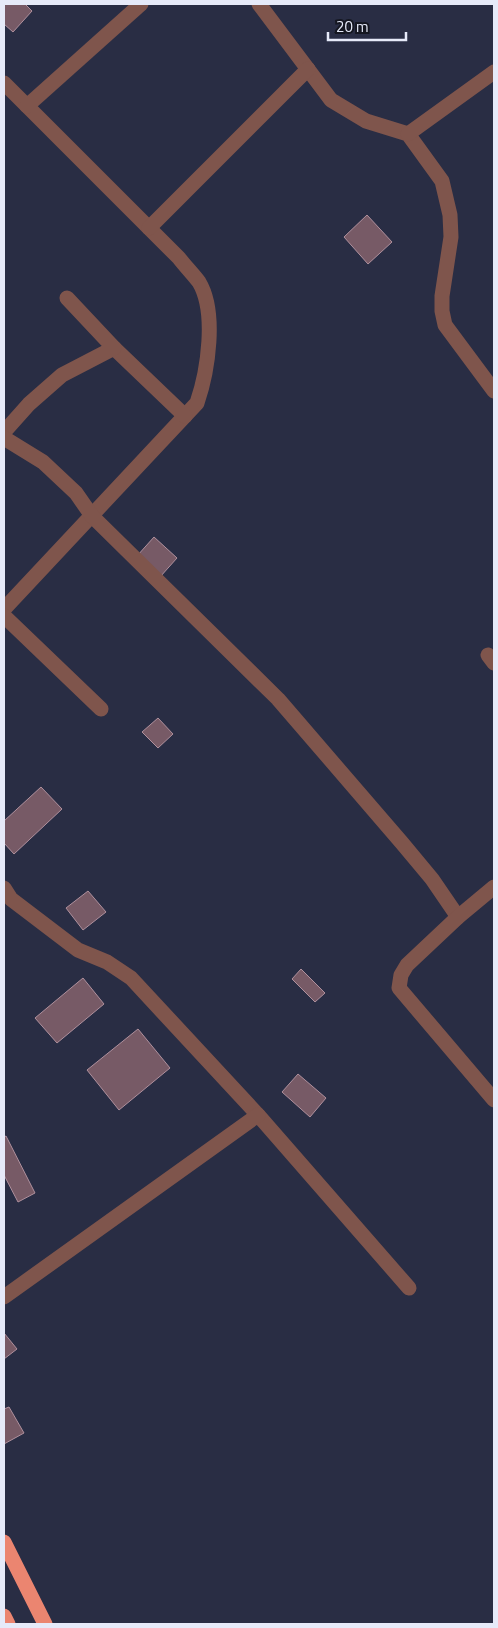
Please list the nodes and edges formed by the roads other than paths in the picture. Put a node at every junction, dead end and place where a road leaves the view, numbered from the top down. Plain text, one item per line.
1 (141, 4) edge
2 (259, 4) edge
3 (308, 69) junction
4 (494, 72) edge
5 (4, 83) edge
6 (27, 106) junction
7 (408, 134) junction
8 (149, 228) junction
9 (67, 298) dead end
10 (114, 348) junction
11 (494, 392) edge
12 (185, 416) junction
13 (4, 432) edge
14 (4, 438) edge
15 (92, 516) junction
16 (4, 609) edge
17 (4, 616) edge
18 (101, 709) dead end
19 (494, 887) edge
20 (4, 888) edge
21 (458, 917) junction
22 (494, 1100) edge
23 (258, 1115) junction
24 (409, 1288) dead end
25 (4, 1297) edge
26 (4, 1542) edge
27 (4, 1616) edge
28 (8, 1624) edge
29 (45, 1624) edge

1 - 6 street
2 - 3 street
3 - 7 street
3 - 8 street
4 - 7 street
5 - 6 street
6 - 8 street
7 - 11 street
8 - 12 street
9 - 10 street
10 - 12 street
10 - 13 street
12 - 15 street
14 - 15 street
15 - 16 street
15 - 21 street
17 - 18 street
19 - 21 street
20 - 23 street
21 - 22 street
23 - 24 street
23 - 25 street
26 - 29 highway
27 - 28 highway

